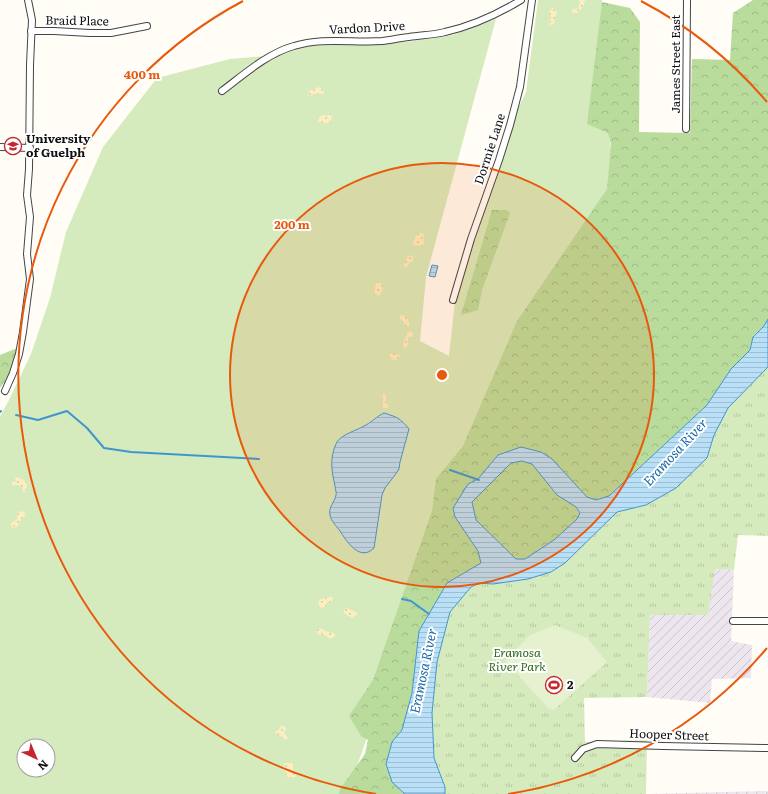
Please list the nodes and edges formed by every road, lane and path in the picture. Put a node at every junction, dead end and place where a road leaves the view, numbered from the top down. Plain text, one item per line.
1 (28, 0) edge
2 (521, 0) edge
3 (532, 0) edge
4 (687, 0) edge
5 (147, 26) dead end
6 (31, 31) junction
7 (222, 91) dead end
8 (686, 129) dead end
9 (0, 147) edge
10 (30, 148) junction
11 (453, 300) dead end
12 (5, 391) dead end
13 (733, 621) dead end
14 (768, 621) edge
15 (768, 748) edge
16 (575, 758) dead end

1 - 6 street
2 - 7 street, Vardon Drive
3 - 11 street, Dormie Lane
4 - 8 street, James Street East
5 - 6 street, Braid Place
6 - 10 street
9 - 10 street
10 - 12 street
13 - 14 street
15 - 16 street, Hooper Street

